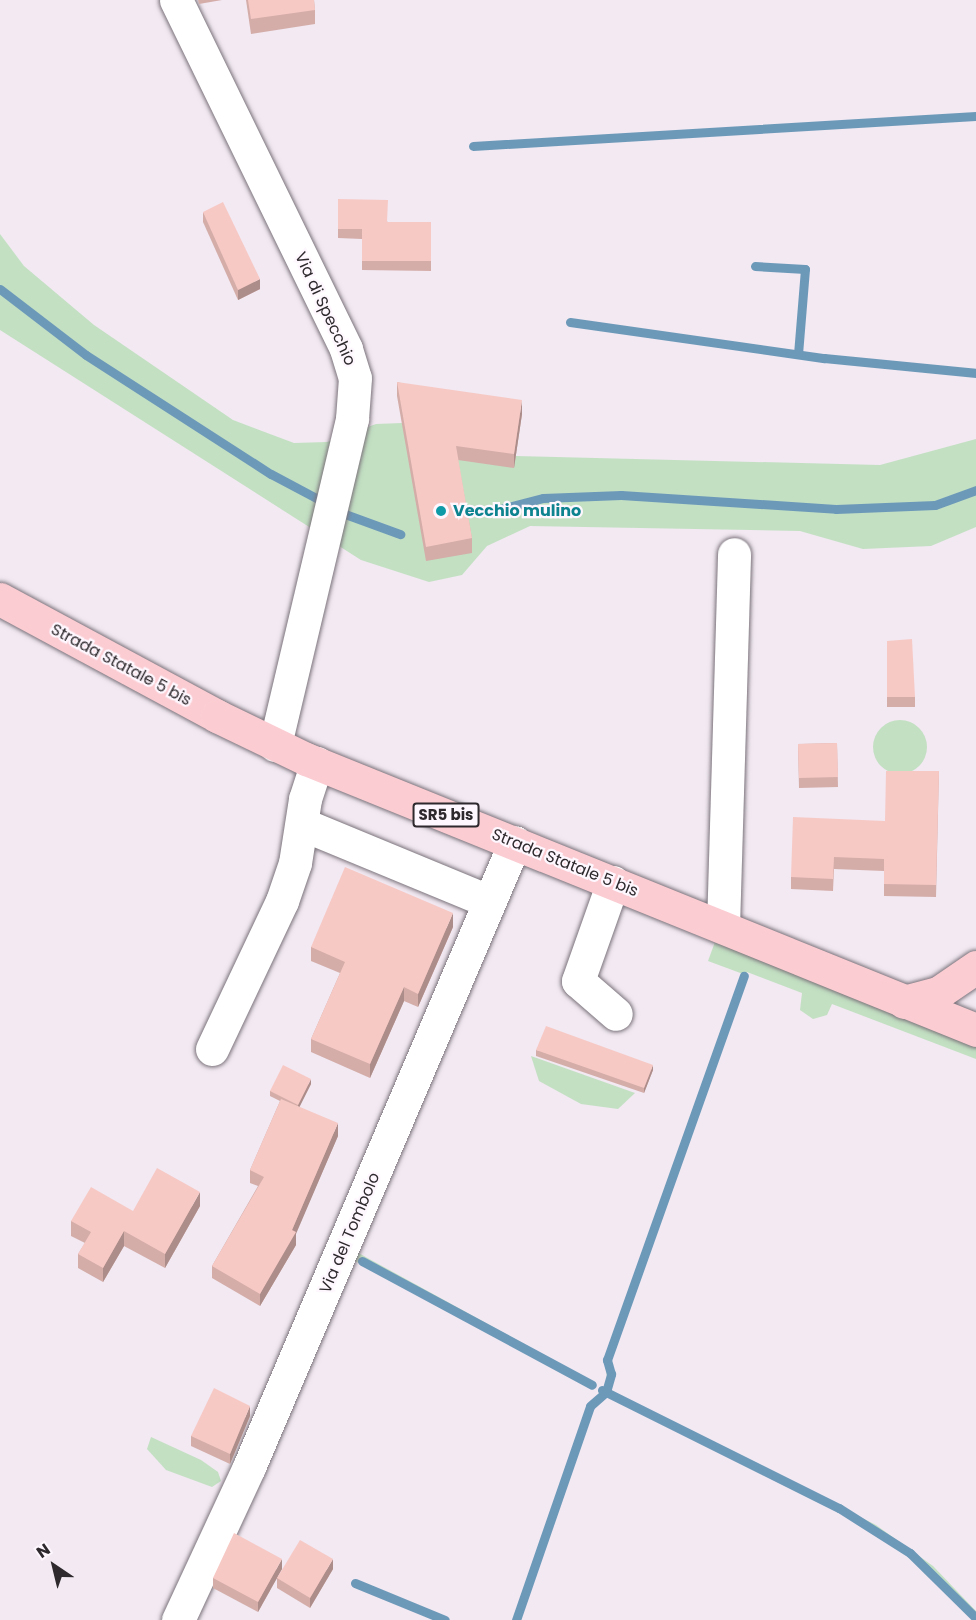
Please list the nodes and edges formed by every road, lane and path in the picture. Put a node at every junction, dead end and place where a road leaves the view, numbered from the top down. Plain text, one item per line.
1 (176, 0) edge
2 (734, 554) dead end
3 (0, 599) edge
4 (275, 745) junction
5 (317, 763) junction
6 (302, 824) junction
7 (515, 842) junction
8 (613, 882) junction
9 (473, 895) dead end
10 (723, 927) junction
11 (976, 967) edge
12 (976, 973) edge
13 (904, 1002) junction
14 (616, 1014) dead end
15 (973, 1026) edge
16 (212, 1049) dead end
17 (178, 1620) edge

1 - 4 street, Via di Specchio
2 - 10 street
3 - 4 main road, Strada Statale 5 bis / SR5 bis
4 - 5 main road, Strada Statale 5 bis / SR5 bis
5 - 6 street
5 - 7 main road, Strada Statale 5 bis / SR5 bis
6 - 9 street
6 - 16 street
7 - 8 main road, Strada Statale 5 bis / SR5 bis
7 - 17 street, Via del Tombolo
8 - 10 main road, Strada Statale 5 bis / SR5 bis
8 - 14 street
10 - 13 main road, Strada Statale 5 bis / SR5 bis
11 - 13 main road
12 - 15 main road
13 - 15 main road, Strada Statale 5 bis / SR5 bis

